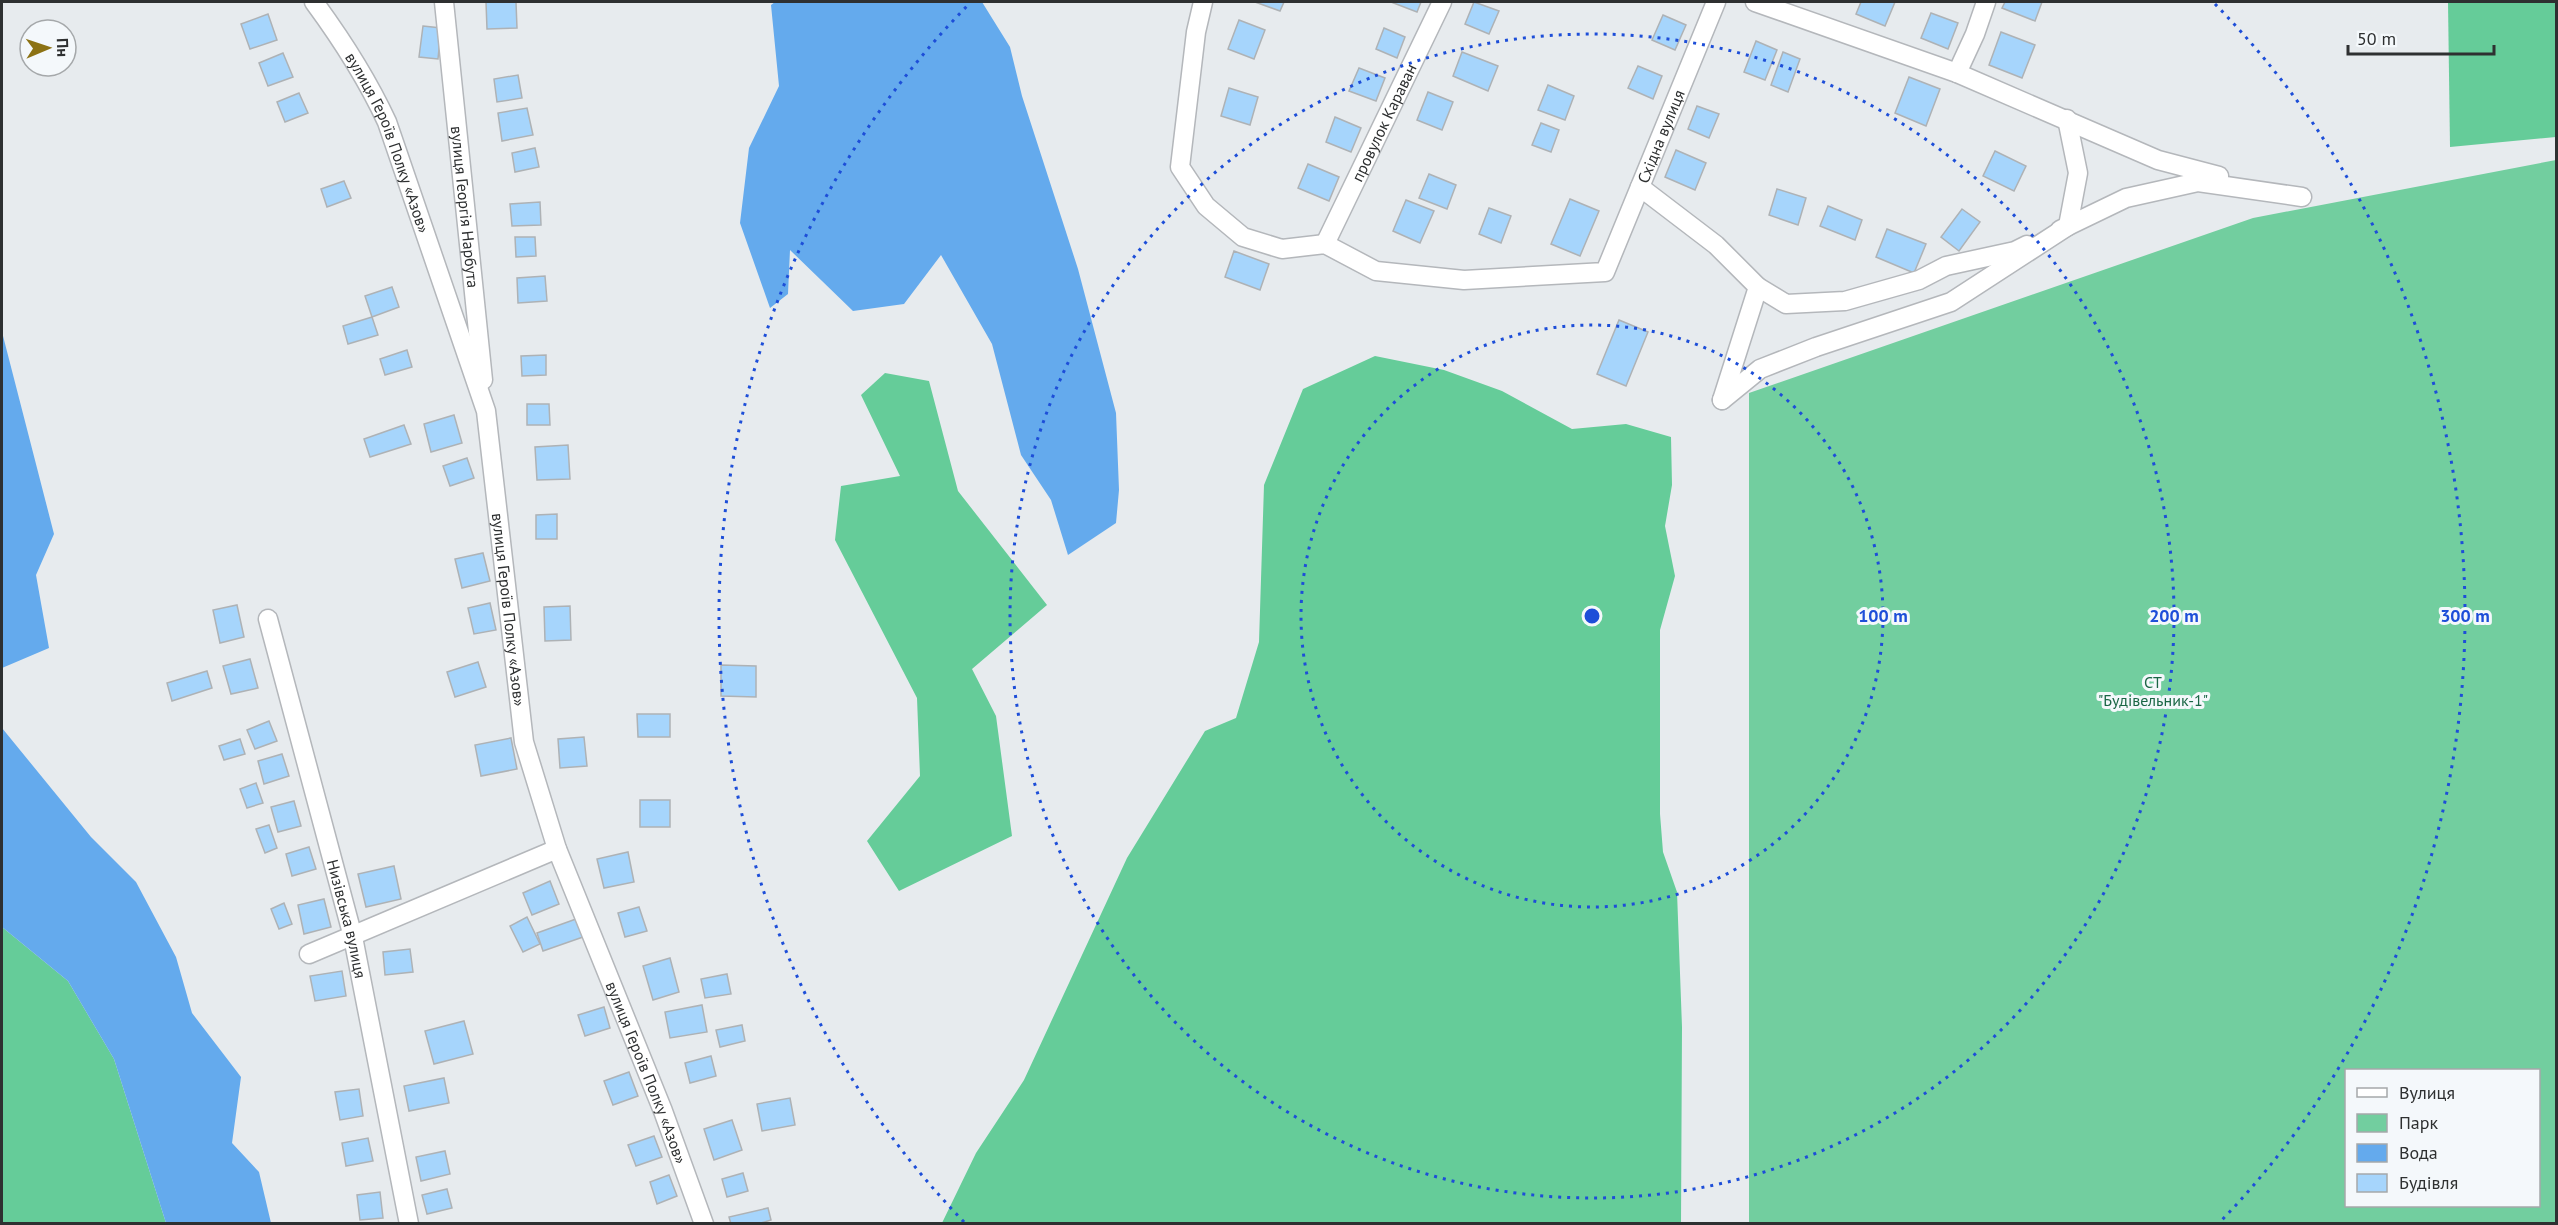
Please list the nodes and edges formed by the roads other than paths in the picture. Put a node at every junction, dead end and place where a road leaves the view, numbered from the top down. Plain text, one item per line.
1 (314, 2) edge
2 (444, 2) edge
3 (1203, 2) edge
4 (1442, 2) edge
5 (1716, 2) edge
6 (1755, 2) edge
7 (1986, 2) edge
8 (1957, 73) junction
9 (2067, 118) junction
10 (1640, 186) junction
11 (2068, 226) junction
12 (1325, 244) junction
13 (1758, 287) junction
14 (486, 411) junction
15 (268, 619) dead end
16 (557, 849) junction
17 (353, 937) junction
18 (309, 954) dead end
19 (409, 1224) edge
20 (704, 1224) edge

1 - 14 street, вулиця Героїв Полку «Азов»
2 - 14 street, вулиця Георгія Нарбута
3 - 12 street
4 - 12 street, провулок Караван
5 - 10 street, Східна вулиця
6 - 8 street
7 - 8 street
8 - 9 street
9 - 11 street
9 - 11 street
10 - 12 street, Східна вулиця
10 - 13 street
11 - 13 street
11 - 13 street
14 - 16 street, вулиця Героїв Полку «Азов»
15 - 17 street, Низівська вулиця
16 - 17 street
16 - 20 street, вулиця Героїв Полку «Азов»
17 - 18 street
17 - 19 street, Низівська вулиця

